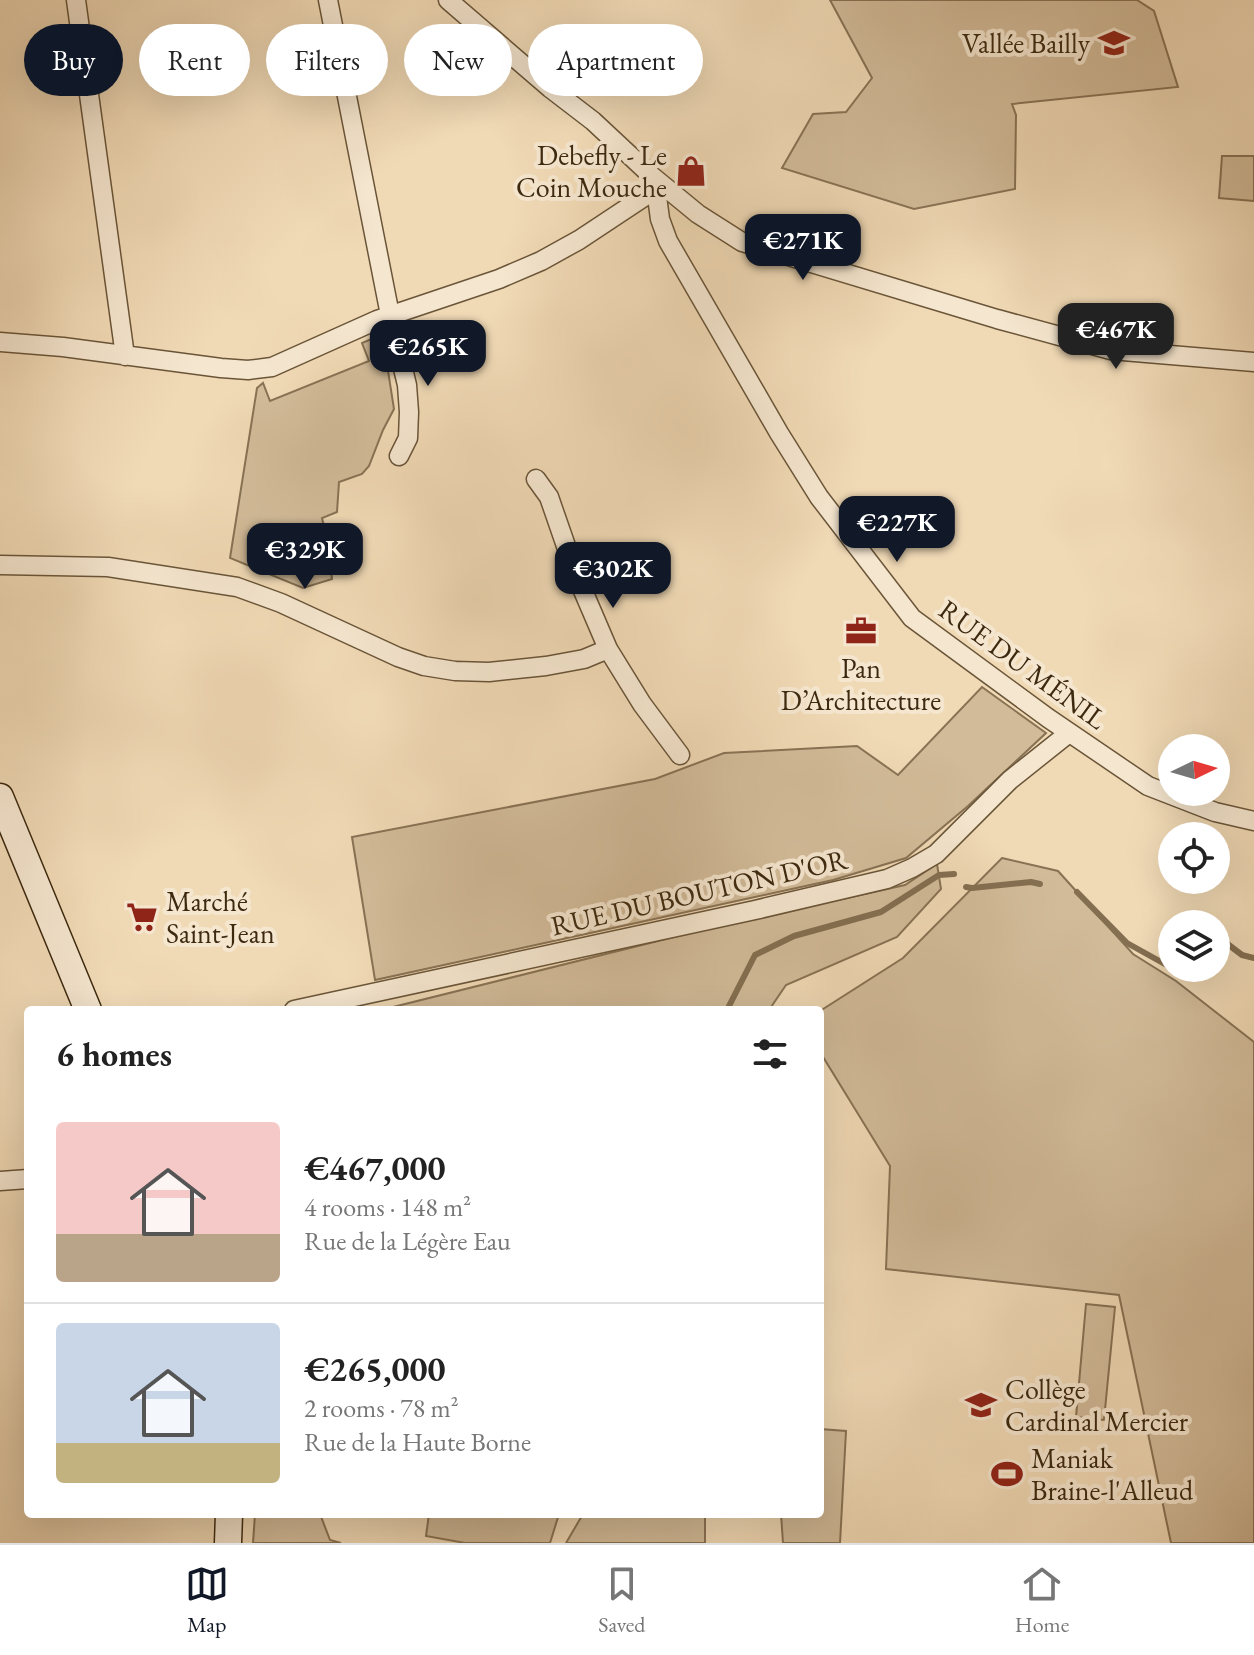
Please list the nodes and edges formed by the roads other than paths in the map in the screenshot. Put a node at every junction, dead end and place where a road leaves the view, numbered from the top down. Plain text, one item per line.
1 (76, 0) edge
2 (328, 0) edge
3 (448, 0) edge
4 (654, 183) junction
5 (390, 315) junction
6 (0, 342) edge
7 (125, 356) junction
8 (1254, 362) edge
9 (399, 456) dead end
10 (536, 479) dead end
11 (0, 565) edge
12 (608, 649) junction
13 (1069, 733) junction
14 (680, 755) dead end
15 (0, 797) edge
16 (1254, 821) edge
17 (86, 1006) edge
18 (312, 1006) edge
19 (24, 1179) edge
20 (0, 1181) edge
21 (229, 1518) edge
22 (228, 1543) edge

1 - 7 street
2 - 5 street
3 - 4 street
4 - 5 street
4 - 8 street
4 - 13 street, RUE DU MÉNIL
5 - 7 street
5 - 9 street
6 - 7 street
10 - 12 street
11 - 12 street
12 - 14 street
13 - 16 street, RUE DU MÉNIL
13 - 18 street, RUE DU BOUTON D'OR
15 - 17 main road
19 - 20 street
21 - 22 main road

